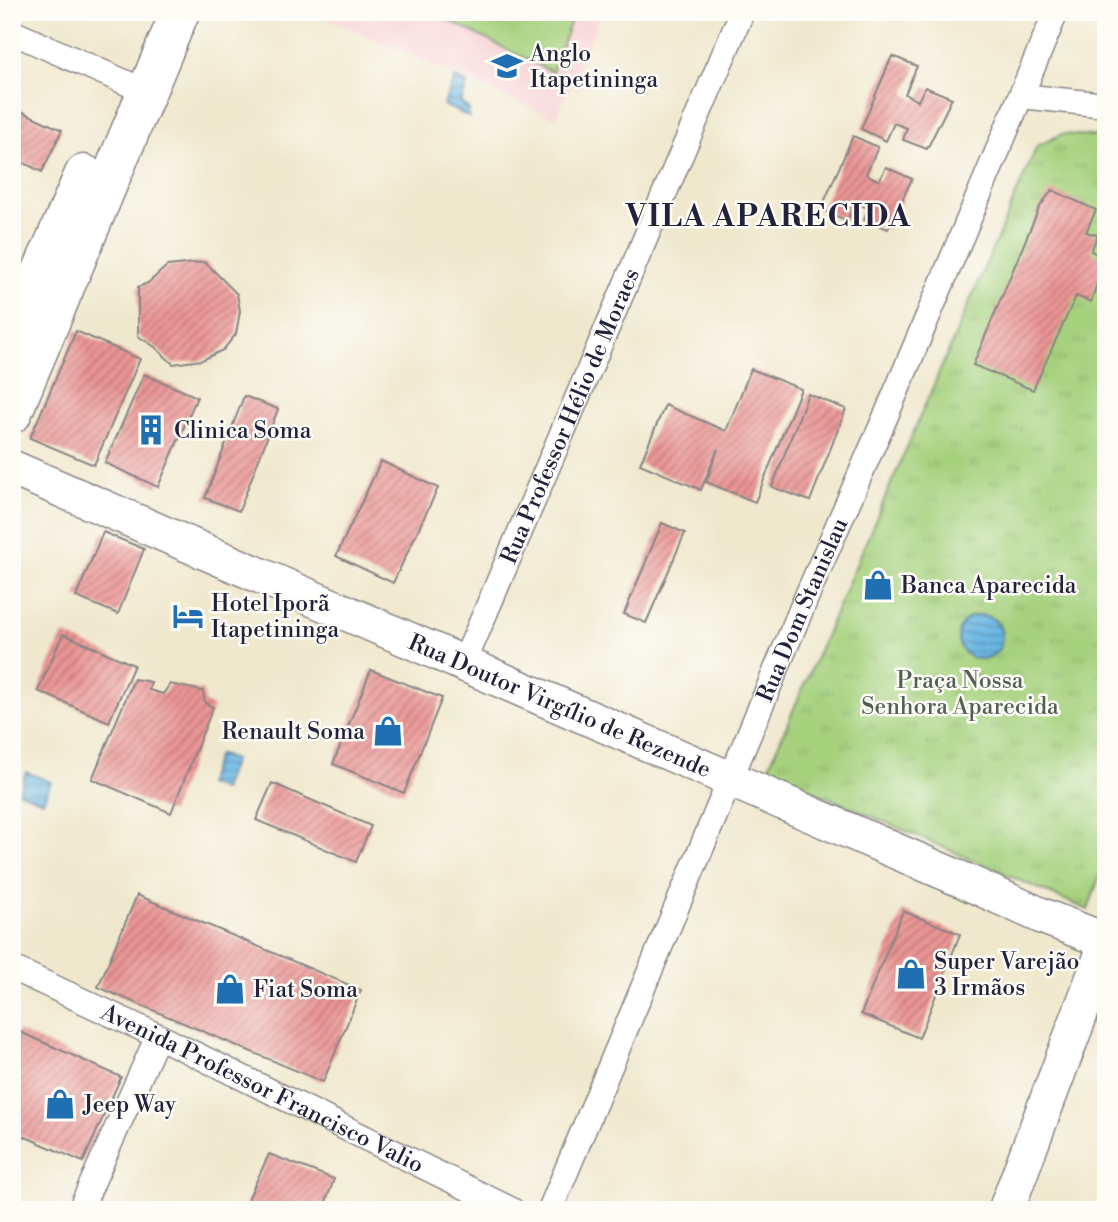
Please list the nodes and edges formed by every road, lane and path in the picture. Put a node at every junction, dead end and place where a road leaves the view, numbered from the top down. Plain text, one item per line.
1 (155, 12) edge
2 (180, 12) edge
3 (742, 12) edge
4 (1056, 12) edge
5 (12, 32) edge
6 (151, 51) junction
7 (136, 87) junction
8 (1021, 96) junction
9 (1106, 105) edge
10 (12, 339) edge
11 (12, 414) edge
12 (12, 468) edge
13 (463, 664) junction
14 (730, 780) junction
15 (1106, 943) edge
16 (12, 968) edge
17 (158, 1036) junction
18 (80, 1210) edge
19 (512, 1210) edge
20 (550, 1210) edge
21 (1006, 1210) edge

1 - 6 main road
2 - 6 main road
3 - 13 street, Rua Professor Hélio de Moraes
4 - 8 street, Rua Dom Stanislau
5 - 7 street
6 - 7 main road
7 - 10 main road
7 - 11 main road
8 - 9 street
8 - 14 street, Rua Dom Stanislau
12 - 13 main road, Rua Doutor Virgílio de Rezende
13 - 14 main road, Rua Doutor Virgílio de Rezende
14 - 15 main road, Rua Doutor Virgílio de Rezende
14 - 20 street, Rua Dom Stanislau
15 - 21 main road
16 - 17 street, Avenida Professor Francisco Valio
17 - 18 street
17 - 19 street, Avenida Professor Francisco Valio

